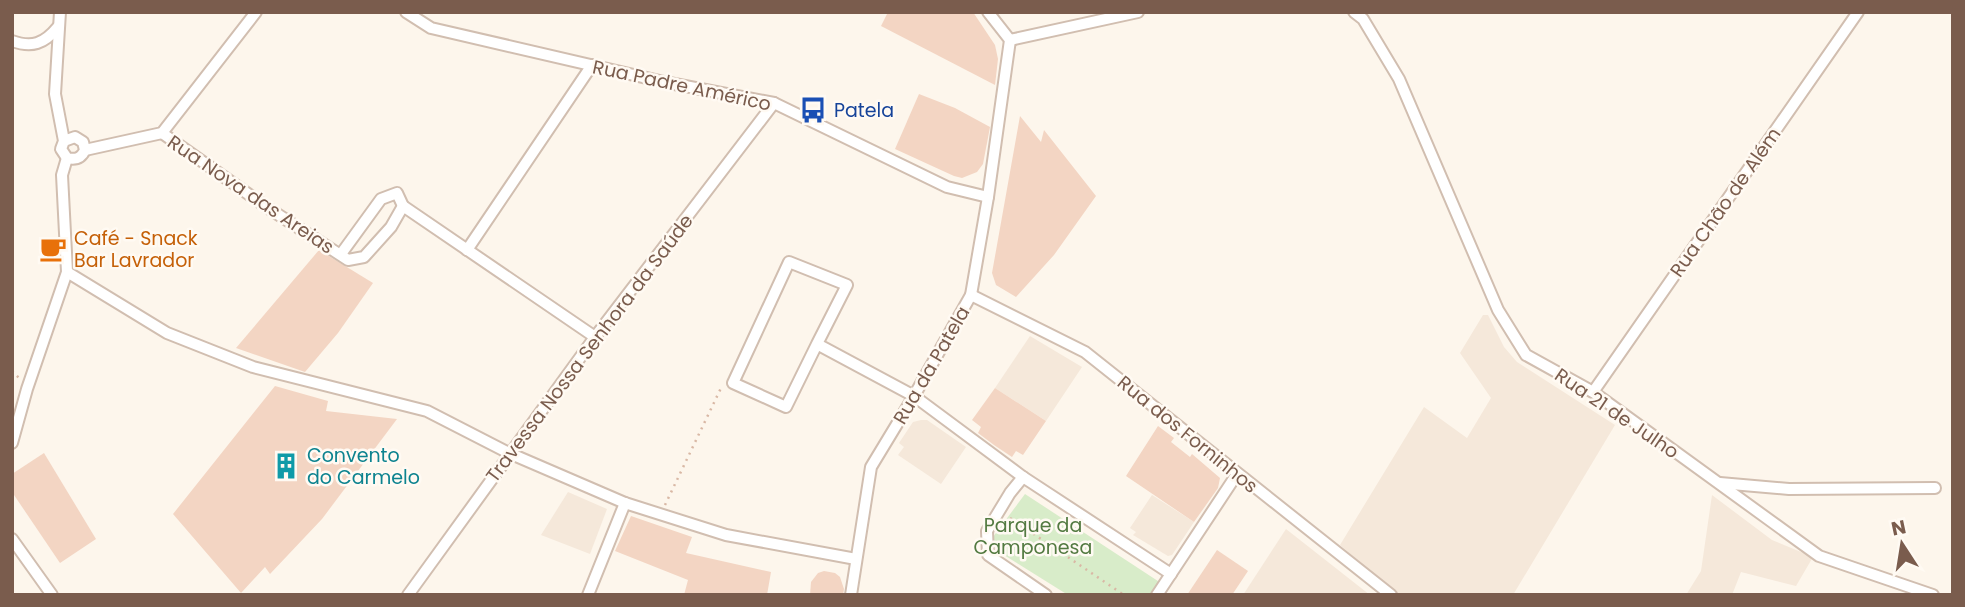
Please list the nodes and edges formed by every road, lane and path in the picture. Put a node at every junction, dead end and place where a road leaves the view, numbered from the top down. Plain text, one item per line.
1 (60, 12) edge
2 (256, 12) edge
3 (406, 12) edge
4 (988, 12) edge
5 (1138, 12) edge
6 (1354, 12) edge
7 (1858, 12) edge
8 (58, 27) junction
9 (1010, 40) junction
10 (12, 41) edge
11 (592, 65) junction
12 (774, 103) junction
13 (162, 134) junction
14 (64, 141) junction
15 (85, 150) junction
16 (67, 158) junction
17 (988, 197) junction
18 (403, 206) junction
19 (467, 250) junction
20 (341, 254) junction
21 (67, 272) junction
22 (971, 295) junction
23 (595, 337) junction
24 (817, 344) junction
25 (721, 388) dead end
26 (1592, 392) junction
27 (914, 396) junction
28 (12, 443) edge
29 (509, 453) junction
30 (1237, 474) junction
31 (1023, 477) junction
32 (1717, 482) junction
33 (1935, 488) dead end
34 (625, 503) junction
35 (999, 510) junction
36 (661, 514) junction
37 (12, 540) edge
38 (856, 559) junction
39 (1171, 573) junction
40 (853, 594) edge
41 (52, 595) edge
42 (408, 595) edge
43 (588, 595) edge
44 (1046, 595) edge
45 (1124, 595) edge
46 (1157, 595) edge
47 (1391, 595) edge
48 (1933, 595) edge

1 - 8 street
2 - 13 street
3 - 11 street, Rua Padre Américo
4 - 9 street
5 - 9 street
6 - 26 street, Rua 21 de Julho
7 - 26 street, Rua Chão de Além
8 - 10 street
8 - 14 street
9 - 17 street, Rua da Patela
11 - 12 street, Rua Padre Américo
11 - 19 street
12 - 17 street, Rua Padre Américo
12 - 23 street, Travessa Nossa Senhora da Saúde
13 - 15 street
13 - 20 street, Rua Nova das Areias
14 - 15 street
14 - 16 street
15 - 16 street
16 - 21 street
17 - 22 street, Rua da Patela
18 - 19 street, Rua Nova das Areias
18 - 20 street, Rua Nova das Areias
18 - 20 street, Rua Nova das Areias
19 - 23 street, Rua Nova das Areias
21 - 28 street
21 - 29 street
22 - 27 street, Rua da Patela
22 - 30 street, Rua dos Forninhos
23 - 29 street, Travessa Nossa Senhora da Saúde
24 - 24 street
24 - 27 street
25 - 36 path
26 - 32 street, Rua 21 de Julho
27 - 31 street
27 - 38 street, Rua da Patela
29 - 34 street
29 - 42 street, Travessa Nossa Senhora da Saúde
30 - 39 street
30 - 47 street, Rua dos Forninhos
31 - 35 street
31 - 39 street
32 - 33 street
32 - 48 street, Rua 21 de Julho
34 - 36 street
34 - 43 street
35 - 44 street
35 - 45 path
36 - 38 street
37 - 41 street
38 - 40 street, Rua da Patela
39 - 46 street

